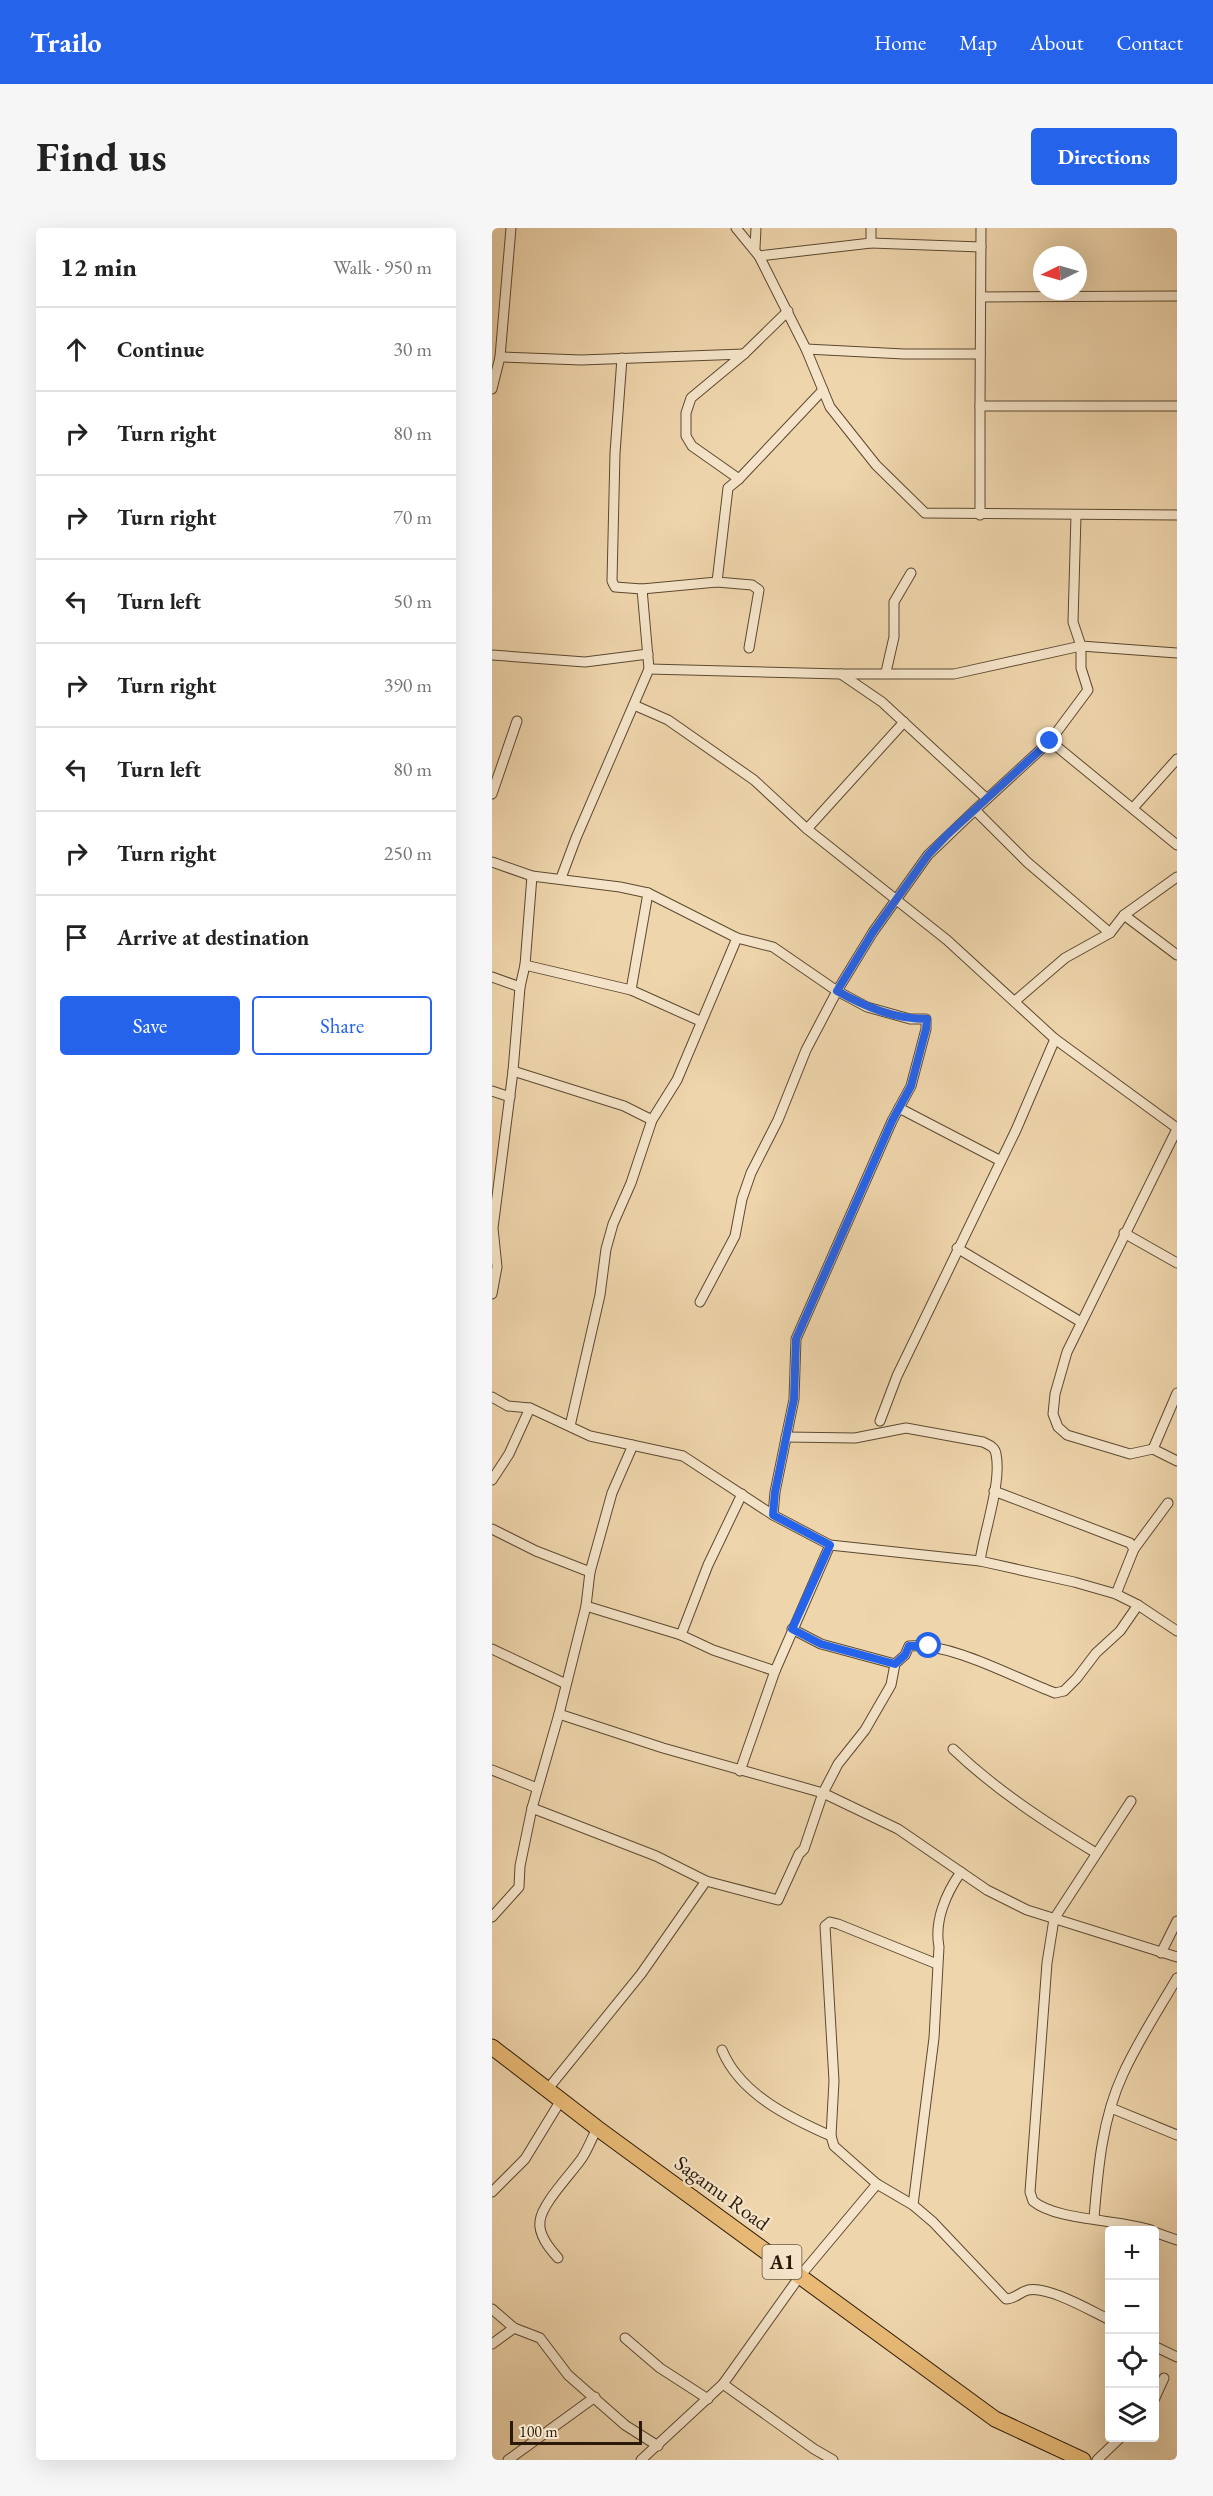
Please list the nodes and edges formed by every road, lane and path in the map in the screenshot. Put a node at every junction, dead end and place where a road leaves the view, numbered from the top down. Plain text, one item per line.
1 (511, 228) edge
2 (736, 228) edge
3 (756, 228) edge
4 (871, 228) edge
5 (981, 228) edge
6 (871, 243) junction
7 (981, 247) junction
8 (757, 252) junction
9 (1177, 296) edge
10 (981, 297) junction
11 (788, 311) junction
12 (806, 349) junction
13 (744, 354) junction
14 (980, 354) junction
15 (500, 357) junction
16 (622, 358) junction
17 (492, 389) edge
18 (823, 390) junction
19 (980, 406) junction
20 (1177, 406) edge
21 (739, 479) junction
22 (1076, 515) junction
23 (1177, 515) edge
24 (980, 516) junction
25 (911, 573) dead end
26 (717, 582) junction
27 (642, 589) junction
28 (1081, 646) junction
29 (748, 648) dead end
30 (1177, 653) edge
31 (648, 654) junction
32 (492, 655) edge
33 (649, 669) junction
34 (885, 672) junction
35 (841, 674) junction
36 (634, 705) junction
37 (517, 722) dead end
38 (904, 722) junction
39 (1050, 741) junction
40 (1177, 759) edge
41 (492, 794) edge
42 (987, 799) junction
43 (1134, 807) junction
44 (975, 810) junction
45 (807, 829) junction
46 (1177, 845) edge
47 (492, 862) edge
48 (532, 876) junction
49 (1177, 876) edge
50 (561, 878) junction
51 (648, 893) junction
52 (896, 901) junction
53 (1124, 915) junction
54 (1110, 933) junction
55 (737, 938) junction
56 (1177, 955) edge
57 (525, 965) junction
58 (492, 977) edge
59 (520, 987) junction
60 (631, 990) junction
61 (837, 991) junction
62 (1015, 1001) junction
63 (700, 1021) junction
64 (1055, 1039) junction
65 (513, 1071) junction
66 (492, 1091) edge
67 (510, 1097) junction
68 (899, 1108) junction
69 (652, 1120) junction
70 (1177, 1128) edge
71 (999, 1160) junction
72 (493, 1227) edge
73 (1124, 1233) junction
74 (957, 1248) junction
75 (1177, 1263) edge
76 (492, 1294) edge
77 (700, 1302) dead end
78 (1081, 1322) junction
79 (1177, 1393) edge
80 (492, 1397) edge
81 (530, 1408) junction
82 (880, 1421) dead end
83 (570, 1426) junction
84 (786, 1437) junction
85 (633, 1445) junction
86 (1152, 1449) junction
87 (1177, 1461) edge
88 (492, 1480) edge
89 (994, 1491) junction
90 (742, 1494) junction
91 (1168, 1503) dead end
92 (773, 1515) junction
93 (492, 1529) edge
94 (830, 1545) junction
95 (1134, 1549) junction
96 (980, 1561) junction
97 (590, 1572) junction
98 (1116, 1594) junction
99 (1138, 1605) junction
100 (586, 1606) junction
101 (792, 1629) junction
102 (1177, 1631) edge
103 (681, 1635) junction
104 (492, 1649) edge
105 (895, 1664) junction
106 (775, 1671) junction
107 (566, 1684) junction
108 (560, 1714) junction
109 (953, 1749) dead end
110 (492, 1770) edge
111 (740, 1771) junction
112 (537, 1788) junction
113 (823, 1793) junction
114 (1131, 1801) dead end
115 (532, 1808) junction
116 (1096, 1853) junction
117 (961, 1872) junction
118 (706, 1881) junction
119 (492, 1917) edge
120 (1054, 1919) junction
121 (1177, 1921) edge
122 (1161, 1953) junction
123 (1177, 1957) edge
124 (937, 1964) junction
125 (1177, 1978) edge
126 (492, 2047) edge
127 (722, 2050) dead end
128 (547, 2090) junction
129 (561, 2100) junction
130 (1111, 2108) junction
131 (597, 2128) junction
132 (1177, 2135) edge
133 (831, 2136) junction
134 (877, 2184) junction
135 (492, 2192) edge
136 (913, 2205) junction
137 (1094, 2218) junction
138 (1138, 2226) edge
139 (1159, 2233) edge
140 (1177, 2240) edge
141 (558, 2258) dead end
142 (800, 2276) junction
143 (492, 2309) edge
144 (1105, 2318) edge
145 (514, 2328) junction
146 (625, 2338) dead end
147 (492, 2344) edge
148 (1159, 2348) edge
149 (1177, 2357) edge
150 (1164, 2378) dead end
151 (723, 2384) junction
152 (1159, 2390) edge
153 (595, 2397) junction
154 (708, 2399) junction
155 (1116, 2442) edge
156 (658, 2446) junction
157 (508, 2460) edge
158 (642, 2460) edge
159 (833, 2460) edge
160 (1083, 2460) edge
161 (1097, 2460) edge

1 - 15 street
2 - 8 street
3 - 8 street
4 - 6 street
5 - 7 street
6 - 7 street
6 - 8 street
7 - 10 street
8 - 11 street
9 - 10 street
10 - 14 street
11 - 12 street
11 - 13 street
12 - 14 street
12 - 18 street
13 - 16 street
13 - 21 street
14 - 19 street
15 - 16 street
15 - 17 street
16 - 27 street
18 - 21 street
18 - 24 street
19 - 20 street
19 - 24 street
21 - 26 street
22 - 23 street
22 - 24 street
22 - 28 street
25 - 34 street
26 - 27 street
26 - 29 street
27 - 31 street
28 - 30 street
28 - 34 street
28 - 39 street
31 - 32 street
31 - 33 street
33 - 35 street
33 - 36 street
34 - 35 street
35 - 38 street
36 - 45 street
36 - 50 street
37 - 41 street
38 - 42 street
38 - 45 street
39 - 42 street
39 - 43 street
40 - 43 street
42 - 44 street
43 - 46 street
44 - 52 street
44 - 54 street
45 - 52 street
47 - 48 street
48 - 50 street
48 - 57 street
49 - 53 street
50 - 51 street
51 - 55 street
51 - 60 street
52 - 61 street
52 - 62 street
53 - 54 street
53 - 56 street
54 - 62 street
55 - 61 street
55 - 63 street
57 - 59 street
57 - 60 street
58 - 59 street
59 - 65 street
60 - 63 street
61 - 68 street
61 - 77 street
62 - 64 street
63 - 69 street
64 - 70 street
64 - 71 street
65 - 67 street
65 - 69 street
66 - 67 street
67 - 72 street
68 - 71 street
68 - 84 street
69 - 83 street
70 - 73 street
71 - 74 street
72 - 76 street
73 - 75 street
73 - 78 street
74 - 78 street
74 - 82 street
78 - 86 street
79 - 86 street
80 - 81 street
81 - 83 street
81 - 88 street
83 - 85 street
84 - 89 street
84 - 92 street
85 - 90 street
85 - 97 street
86 - 87 street
89 - 95 street
89 - 96 street
90 - 92 street
90 - 103 street
91 - 95 street
92 - 94 street
93 - 97 street
94 - 96 street
94 - 101 street
95 - 98 street
96 - 98 street
97 - 100 street
98 - 99 street
99 - 102 street
99 - 105 street
100 - 103 street
100 - 107 street
101 - 105 street
101 - 106 street
103 - 106 street
104 - 107 street
105 - 113 street
106 - 111 street
107 - 108 street
108 - 111 street
108 - 112 street
109 - 116 street
110 - 112 street
111 - 113 street
112 - 115 street
113 - 117 street
113 - 118 street
114 - 116 street
115 - 118 street
115 - 119 street
116 - 120 street
117 - 120 street
117 - 124 street
118 - 128 street
120 - 122 street
120 - 137 street
121 - 122 street
122 - 123 street
124 - 133 street
124 - 136 street
125 - 130 street
126 - 128 highway, Sagamu Road / A1
127 - 133 street
128 - 129 highway, Sagamu Road / A1
129 - 131 highway, Sagamu Road / A1
129 - 135 street
130 - 132 street
130 - 137 street
131 - 141 street
131 - 142 highway, Sagamu Road / A1
133 - 134 street
134 - 136 street
134 - 142 street
136 - 144 street
137 - 138 street
139 - 140 street
142 - 151 street
142 - 160 highway, Sagamu Road / A1
143 - 145 street
145 - 147 street
145 - 153 street
146 - 154 street
148 - 149 street
150 - 152 street
151 - 154 street
151 - 159 street
153 - 156 street
153 - 157 street
154 - 156 street
155 - 161 street
156 - 158 street

